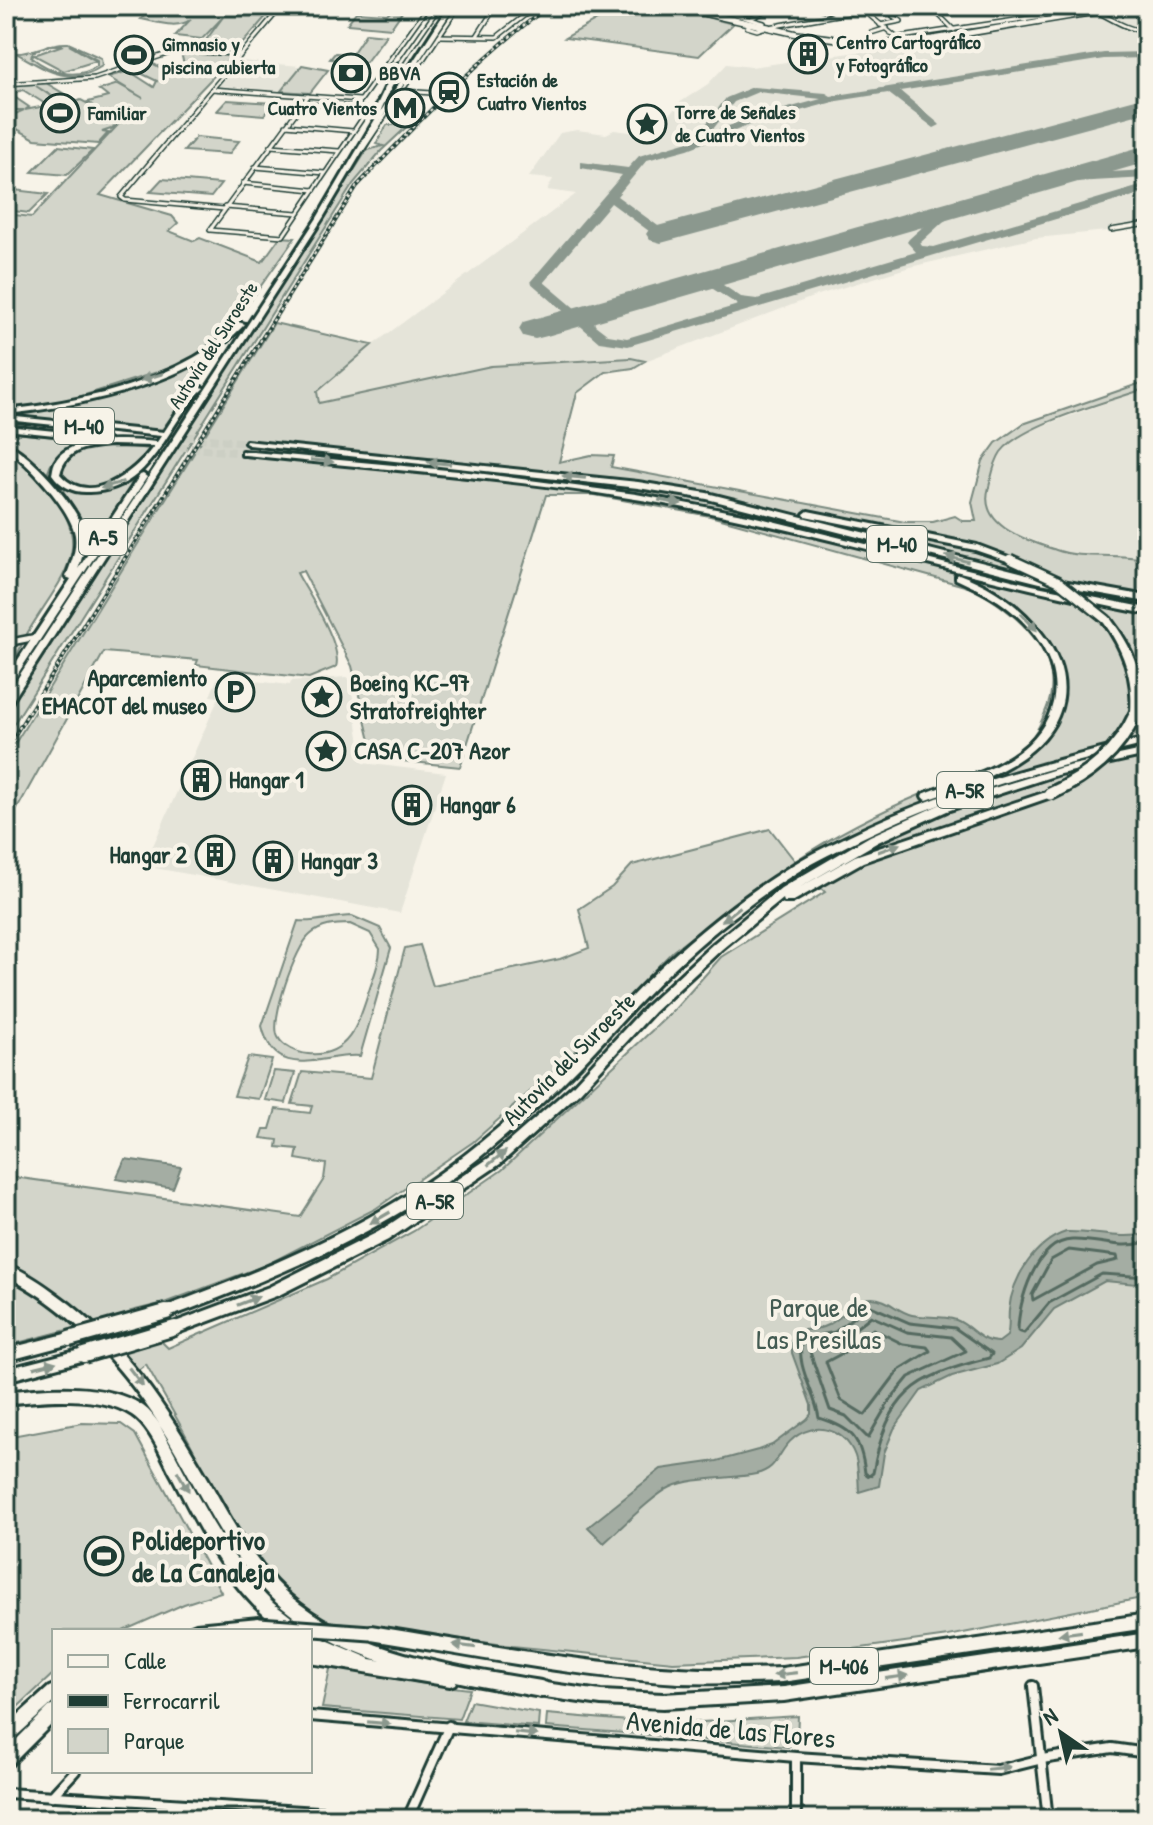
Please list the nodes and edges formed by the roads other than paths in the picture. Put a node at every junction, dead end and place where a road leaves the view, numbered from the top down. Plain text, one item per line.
1 (282, 6) edge
2 (394, 6) edge
3 (449, 6) edge
4 (459, 6) edge
5 (496, 6) edge
6 (525, 6) edge
7 (672, 6) edge
8 (679, 6) edge
9 (704, 6) edge
10 (721, 6) edge
11 (930, 6) edge
12 (1038, 6) edge
13 (1084, 6) edge
14 (1121, 6) edge
15 (1131, 6) edge
16 (1029, 7) edge
17 (427, 8) junction
18 (438, 8) edge
19 (819, 8) dead end
20 (861, 8) edge
21 (714, 9) junction
22 (1094, 11) junction
23 (764, 12) dead end
24 (1107, 12) junction
25 (1071, 14) joint
26 (842, 15) junction
27 (1058, 16) joint
28 (1046, 18) junction
29 (751, 22) junction
30 (771, 26) junction
31 (884, 26) junction
32 (954, 30) junction
33 (442, 31) junction
34 (1147, 31) edge
35 (871, 33) dead end
36 (454, 34) junction
37 (439, 36) junction
38 (477, 36) junction
39 (906, 40) junction
40 (241, 54) junction
41 (399, 65) joint
42 (6, 84) edge
43 (212, 89) junction
44 (443, 89) dead end
45 (402, 91) junction
46 (308, 96) junction
47 (360, 100) junction
48 (303, 104) junction
49 (356, 107) junction
50 (375, 115) junction
51 (286, 125) junction
52 (353, 131) junction
53 (271, 146) junction
54 (363, 149) junction
55 (339, 151) junction
56 (255, 167) junction
57 (325, 173) junction
58 (243, 183) junction
59 (314, 190) junction
60 (224, 208) junction
61 (298, 213) junction
62 (1147, 224) edge
63 (1111, 230) dead end
64 (241, 324) junction
65 (200, 388) junction
66 (6, 412) edge
67 (6, 418) edge
68 (6, 428) edge
69 (162, 434) tunnel mouth
70 (249, 443) tunnel mouth
71 (6, 445) edge
72 (245, 453) tunnel mouth
73 (707, 496) junction
74 (859, 546) junction
75 (1147, 599) edge
76 (1147, 611) edge
77 (45, 624) junction
78 (37, 637) junction
79 (6, 643) edge
80 (14, 643) junction
81 (24, 656) junction
82 (6, 685) edge
83 (6, 704) edge
84 (1147, 741) edge
85 (1147, 752) edge
86 (794, 869) junction
87 (718, 946) junction
88 (6, 1270) edge
89 (6, 1352) edge
90 (6, 1375) edge
91 (6, 1398) edge
92 (1147, 1621) edge
93 (217, 1629) edge
94 (293, 1629) edge
95 (1147, 1640) edge
96 (312, 1642) edge
97 (312, 1656) edge
98 (364, 1663) junction
99 (1033, 1686) dead end
100 (541, 1689) junction
101 (52, 1694) edge
102 (52, 1714) edge
103 (312, 1716) edge
104 (449, 1726) junction
105 (6, 1736) edge
106 (1147, 1753) edge
107 (796, 1757) junction
108 (1042, 1759) junction
109 (6, 1760) edge
110 (73, 1773) edge
111 (6, 1793) edge
112 (52, 1796) junction
113 (408, 1818) edge
114 (433, 1819) edge
115 (796, 1819) edge
116 (1048, 1819) edge

1 - 40 street
2 - 17 street
3 - 50 highway, Autovía del Suroeste / A-5
3 - 54 highway, Autovía del Suroeste / A-5
4 - 33 street
5 - 38 street
6 - 38 street
7 - 29 main road
8 - 29 main road
9 - 21 street
10 - 21 street
11 - 32 street
12 - 16 street
13 - 22 street
14 - 22 main road
15 - 24 main road
16 - 28 street
17 - 18 street
17 - 47 street
18 - 41 street
19 - 26 street
20 - 26 street
20 - 31 street
20 - 31 street
20 - 31 street
21 - 29 street
22 - 24 main road
22 - 25 main road
22 - 28 main road
23 - 29 street
24 - 34 street
25 - 27 street
26 - 30 street
27 - 28 main road
28 - 32 street
28 - 39 main road
29 - 30 main road
30 - 39 main road
30 - 39 main road
31 - 35 street
31 - 39 street
32 - 39 street
33 - 36 street
33 - 37 street
36 - 37 street
36 - 38 street
37 - 45 street
40 - 42 street
40 - 43 street
41 - 50 highway
43 - 46 street
43 - 60 street
44 - 45 street
45 - 54 street
46 - 47 street
46 - 48 street
47 - 49 street
48 - 49 street
48 - 51 street
49 - 52 street
50 - 64 highway, Autovía del Suroeste / A-5
51 - 52 street
51 - 53 street
52 - 55 street
53 - 55 street
53 - 56 street
54 - 83 highway, Autovía del Suroeste / A-5
55 - 57 street
56 - 57 street
56 - 58 street
57 - 59 street
58 - 59 street
58 - 60 street
59 - 61 street
60 - 61 street
60 - 61 street
62 - 63 street
64 - 65 highway, Autovía del Suroeste / A-5
64 -> 66 highway
65 -> 68 highway, M-40
65 - 77 highway, Autovía del Suroeste / A-5
67 - 69 highway, M-40
73 -> 70 highway, M-40
71 - 77 highway
72 -> 74 highway, M-40
75 -> 73 highway, M-40
87 -> 73 highway, bridge
74 - 76 highway, M-40
74 -> 86 highway
77 - 78 highway, Autovía del Suroeste / A-5
78 - 80 street
78 - 81 highway, Autovía del Suroeste / A-5
79 - 80 street
80 - 81 street
81 - 82 highway, Autovía del Suroeste / A-5
84 - 86 highway, Autovía del Suroeste / A-5R
85 - 87 highway, Autovía del Suroeste / A-5R
86 -> 89 highway, Autovía del Suroeste / A-5R, bridge
90 -> 87 highway, Autovía del Suroeste / A-5R, bridge
88 -> 100 highway
91 -> 94 highway
92 -> 93 highway, M-406, bridge
100 -> 95 highway, M-406
96 - 98 highway
97 - 98 highway, M-406
98 - 100 highway, M-406
99 - 108 street
101 - 105 highway
102 - 109 highway
103 -> 104 street, Avenida de las Flores
104 -> 107 street, Avenida de las Flores
104 - 113 street
106 - 108 street, Avenida de las Flores
107 -> 108 street, Avenida de las Flores
107 - 115 street
108 - 116 street
110 - 112 street
111 - 112 street
112 - 113 street
113 - 114 street

